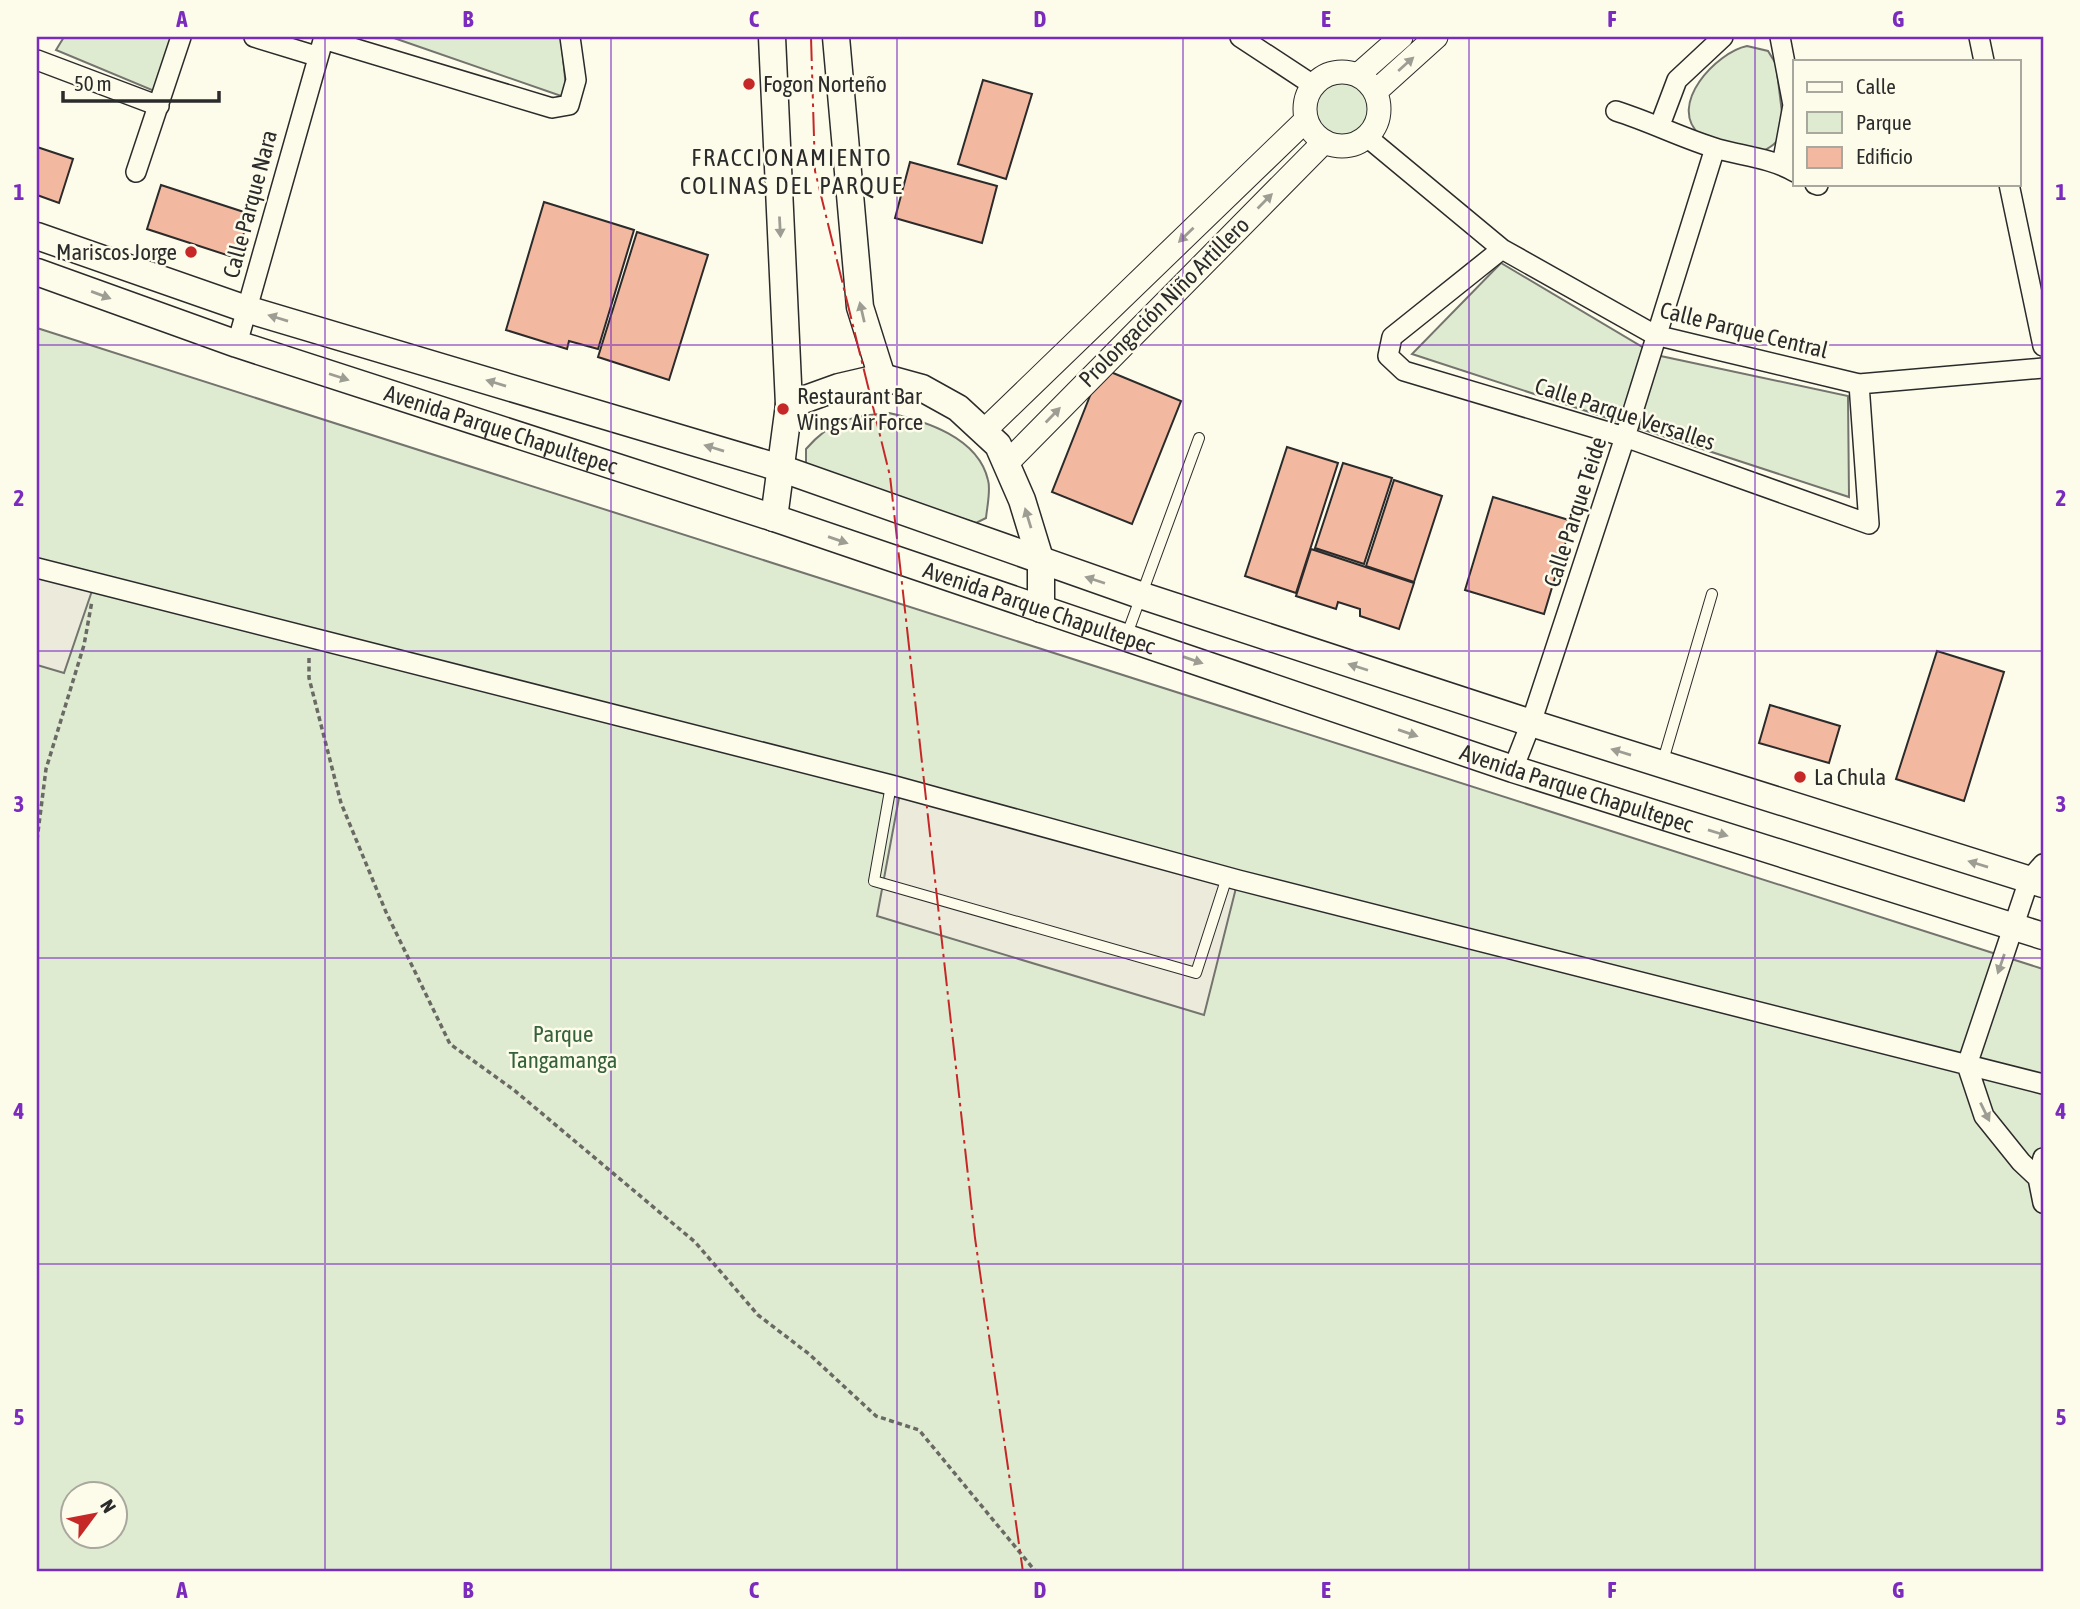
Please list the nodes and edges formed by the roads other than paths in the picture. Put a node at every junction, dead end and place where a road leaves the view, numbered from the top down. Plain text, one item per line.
1 (181, 37) edge
2 (254, 37) edge
3 (570, 37) edge
4 (772, 37) edge
5 (836, 37) edge
6 (1240, 37) edge
7 (1401, 37) edge
8 (1436, 37) edge
9 (1723, 37) edge
10 (1780, 37) edge
11 (1979, 37) edge
12 (321, 44) edge
13 (37, 60) edge
14 (1984, 60) edge
15 (1358, 75) junction
16 (1312, 85) junction
17 (1375, 92) junction
18 (159, 106) junction
19 (1616, 111) dead end
20 (1306, 120) junction
21 (1660, 125) junction
22 (1367, 137) junction
23 (1324, 142) junction
24 (1715, 148) junction
25 (1788, 168) edge
26 (136, 172) dead end
27 (2009, 186) edge
28 (37, 236) edge
29 (1502, 249) junction
30 (37, 272) edge
31 (246, 309) junction
32 (1655, 335) junction
33 (237, 344) junction
34 (2043, 346) edge
35 (2043, 368) edge
36 (881, 377) junction
37 (1858, 384) junction
38 (789, 405) junction
39 (985, 430) junction
40 (1625, 437) junction
41 (1199, 438) dead end
42 (1006, 464) junction
43 (780, 468) junction
44 (774, 518) junction
45 (1041, 562) junction
46 (37, 568) edge
47 (1712, 594) dead end
48 (1140, 595) junction
49 (1041, 609) junction
50 (1125, 638) junction
51 (1531, 723) junction
52 (1661, 764) junction
53 (1513, 769) junction
54 (891, 785) junction
55 (2038, 876) edge
56 (1227, 877) junction
57 (2015, 926) junction
58 (2043, 936) edge
59 (1967, 1065) junction
60 (2043, 1084) edge
61 (2043, 1158) edge
62 (2038, 1178) junction
63 (2043, 1203) edge

1 - 18 street
2 - 12 street
3 - 12 street
4 -> 38 main road
36 -> 5 main road
6 - 16 street
7 - 15 street
17 -> 8 street
9 - 21 street
10 - 25 street
11 - 14 street
12 - 31 street, Calle Parque Nara
13 - 18 street
15 - 16 street
15 - 17 street
16 - 20 street
17 - 22 street
18 - 26 street
19 - 21 street
20 - 23 street
20 -> 39 street, Prolongación Niño Artillero
21 - 24 street
22 - 23 street
22 - 29 street, Calle Parque Central
42 -> 23 street, Prolongación Niño Artillero
24 - 25 street
24 - 32 street, Calle Parque Teide
27 - 34 street
28 - 31 main road, Avenida Parque Chapultepec
29 - 32 street, Calle Parque Central
29 - 40 street, Calle Parque Versalles
30 -> 33 main road, Avenida Parque Chapultepec
31 - 33 street, Calle Parque Nara
43 -> 31 main road, Avenida Parque Chapultepec
32 - 37 street, Calle Parque Central
32 - 40 street, Calle Parque Teide
33 -> 44 main road, Avenida Parque Chapultepec
35 - 37 street, Calle Parque Central
36 - 38 main road
36 - 39 main road
37 - 40 street, Calle Parque Versalles
38 - 43 main road
39 - 42 main road
40 - 51 street, Calle Parque Teide
41 - 48 lane
45 -> 42 main road
43 - 44 main road
43 - 45 main road, Avenida Parque Chapultepec
44 -> 49 main road, Avenida Parque Chapultepec
48 -> 45 main road, Avenida Parque Chapultepec
45 - 49 main road
46 - 54 street
47 - 52 lane
48 - 50 lane
51 -> 48 main road, Avenida Parque Chapultepec
49 - 50 main road, Avenida Parque Chapultepec
50 -> 53 main road, Avenida Parque Chapultepec
52 -> 51 main road, Avenida Parque Chapultepec
51 - 53 street, Calle Parque Teide
55 -> 52 main road, Avenida Parque Chapultepec
53 -> 57 main road, Avenida Parque Chapultepec
54 - 56 street
54 - 56 lane
55 - 57 street
56 - 59 street
57 - 58 main road, Avenida Parque Chapultepec
57 -> 59 street
59 - 60 street
59 -> 62 street
61 - 62 street
62 - 63 street

